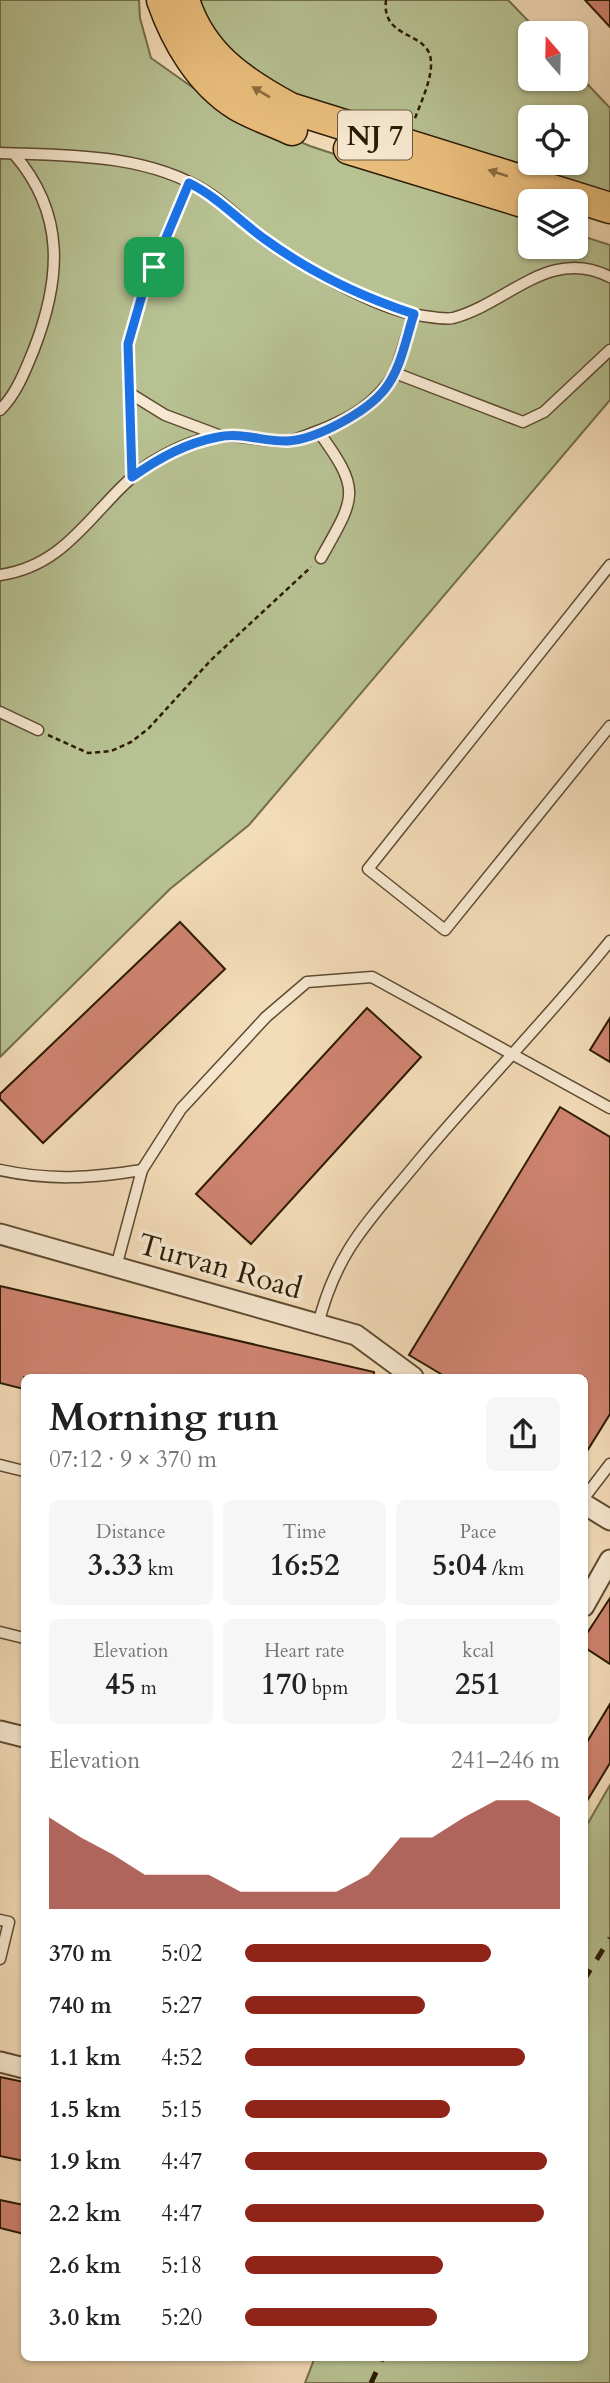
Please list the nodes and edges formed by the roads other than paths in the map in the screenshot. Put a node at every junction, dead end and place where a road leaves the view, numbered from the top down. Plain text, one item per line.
1 (162, 0) edge
2 (184, 0) edge
3 (0, 153) edge
4 (14, 154) junction
5 (189, 183) junction
6 (518, 200) edge
7 (610, 208) edge
8 (588, 222) edge
9 (610, 229) edge
10 (610, 277) edge
11 (414, 314) junction
12 (610, 350) edge
13 (395, 373) junction
14 (131, 394) junction
15 (0, 410) edge
16 (318, 431) junction
17 (222, 436) junction
18 (132, 477) junction
19 (321, 558) road end
20 (610, 565) edge
21 (0, 575) edge
22 (0, 712) edge
23 (610, 726) edge
24 (38, 730) road end
25 (610, 941) edge
26 (511, 1056) junction
27 (610, 1108) edge
28 (0, 1170) edge
29 (142, 1170) junction
30 (0, 1234) edge
31 (116, 1267) junction
32 (318, 1326) junction
33 (402, 1374) edge
34 (610, 1464) edge
35 (0, 1465) edge
36 (21, 1470) edge
37 (588, 1493) edge
38 (588, 1506) edge
39 (610, 1520) edge
40 (610, 1560) edge
41 (588, 1598) edge
42 (0, 1632) edge
43 (21, 1638) edge
44 (0, 1731) edge
45 (21, 1736) edge
46 (0, 1920) edge
47 (0, 1959) edge
48 (0, 2062) edge
49 (21, 2067) edge

1 - 6 main road, NJ 7
7 -> 2 main road, NJ 7
3 - 4 lane
4 - 5 lane
4 - 15 lane
5 - 11 lane
5 - 14 lane
8 - 9 main road
10 - 11 lane
11 - 13 lane
12 - 13 lane
13 - 16 lane
14 - 17 lane
14 - 18 lane
16 - 17 lane
16 - 19 lane
17 - 18 lane
18 - 21 lane
20 - 23 lane
22 - 24 lane
25 - 26 lane
26 - 27 lane
26 - 29 lane
26 - 32 lane
28 - 29 lane
29 - 31 lane
30 - 31 street, Turvan Road
31 - 32 street, Turvan Road
32 - 33 street, Turvan Road
34 - 37 lane
35 - 36 lane
38 - 39 street
40 - 41 street
42 - 43 lane
44 - 45 street
46 - 47 lane
48 - 49 street

